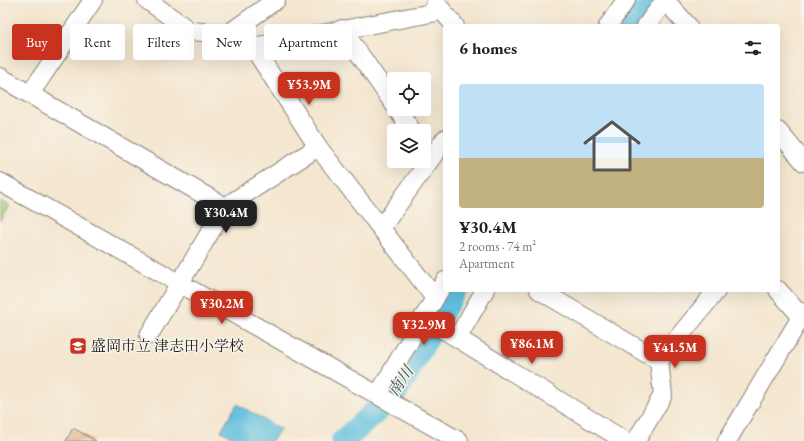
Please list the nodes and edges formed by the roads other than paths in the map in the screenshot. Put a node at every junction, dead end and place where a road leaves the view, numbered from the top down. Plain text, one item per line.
1 (93, 0) edge
2 (147, 0) edge
3 (276, 0) edge
4 (626, 0) edge
5 (665, 0) edge
6 (438, 5) edge
7 (453, 24) edge
8 (609, 24) edge
9 (647, 24) edge
10 (686, 24) edge
11 (352, 26) edge
12 (352, 43) edge
13 (264, 45) edge
14 (0, 77) edge
15 (30, 94) junction
16 (387, 94) edge
17 (780, 133) edge
18 (443, 141) edge
19 (318, 147) junction
20 (431, 150) edge
21 (804, 162) edge
22 (418, 168) edge
23 (0, 182) edge
24 (225, 207) junction
25 (381, 228) junction
26 (180, 284) junction
27 (443, 284) edge
28 (484, 292) edge
29 (542, 292) edge
30 (715, 292) edge
31 (780, 292) edge
32 (435, 298) junction
33 (802, 314) edge
34 (423, 317) junction
35 (149, 335) dead end
36 (458, 337) junction
37 (659, 361) junction
38 (378, 395) junction
39 (459, 441) edge
40 (625, 441) edge
41 (636, 441) edge
42 (727, 441) edge

1 - 15 street
2 - 3 street
4 - 8 street
5 - 9 street
5 - 10 street
6 - 7 street
6 - 11 street
12 - 16 street
13 - 19 street
14 - 15 street
15 - 24 street
17 - 21 street
18 - 20 street
19 - 24 street
19 - 25 street
22 - 25 street
23 - 26 street
24 - 26 street
25 - 32 street
26 - 35 street
26 - 38 street
27 - 32 street
28 - 36 street
29 - 37 street
30 - 37 street
31 - 33 street
32 - 34 street
33 - 42 street
34 - 36 street
34 - 38 street
36 - 40 street
37 - 41 street
38 - 39 street

